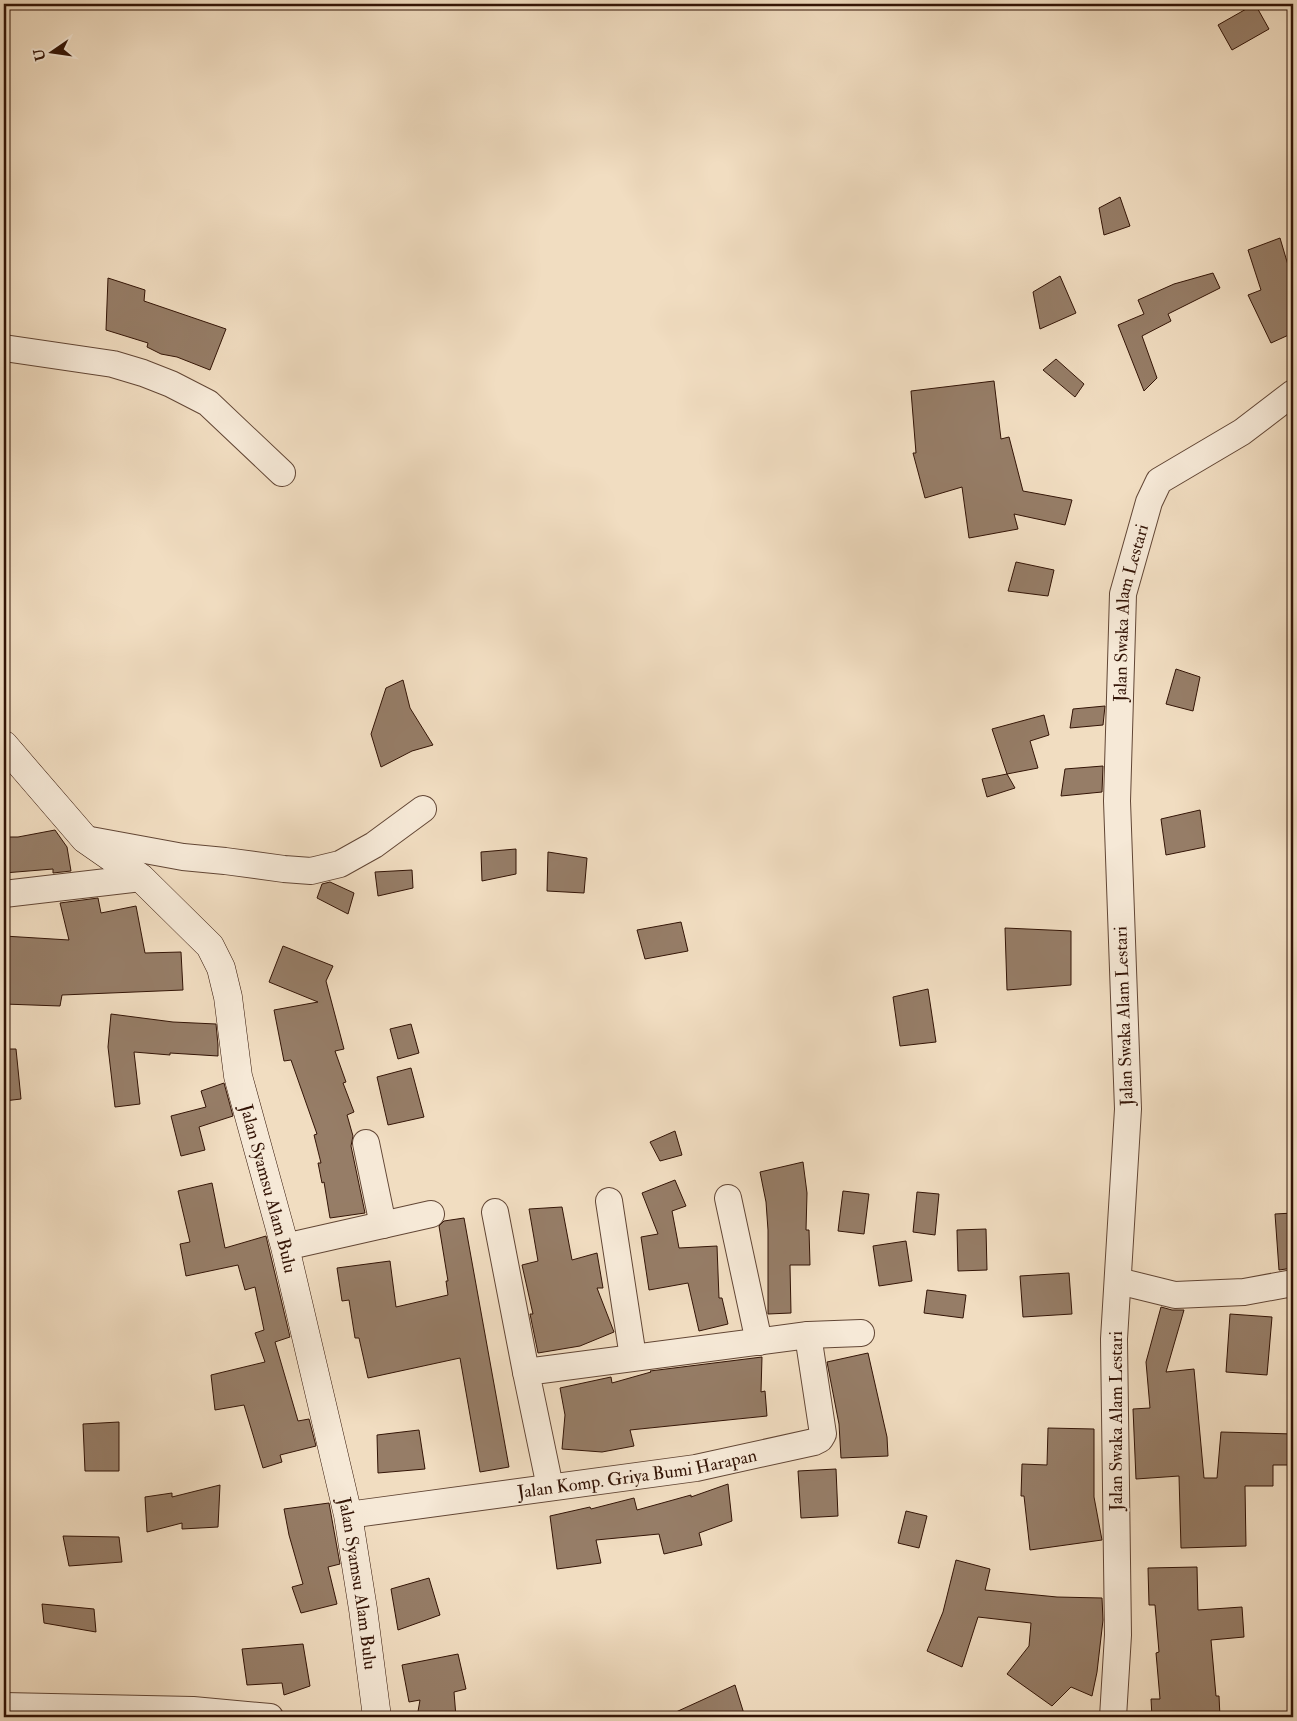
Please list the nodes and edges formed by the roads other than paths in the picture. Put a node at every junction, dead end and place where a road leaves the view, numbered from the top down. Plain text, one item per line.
1 (4, 348) edge
2 (1293, 393) edge
3 (282, 473) dead end
4 (4, 745) edge
5 (424, 809) dead end
6 (85, 839) junction
7 (140, 878) junction
8 (4, 894) edge
9 (366, 1143) dead end
10 (728, 1198) dead end
11 (609, 1201) dead end
12 (495, 1212) dead end
13 (431, 1214) dead end
14 (382, 1225) junction
15 (284, 1246) junction
16 (1118, 1281) junction
17 (1293, 1283) edge
18 (861, 1333) dead end
19 (808, 1335) junction
20 (760, 1342) junction
21 (633, 1357) junction
22 (526, 1372) junction
23 (550, 1487) junction
24 (348, 1515) junction
25 (4, 1706) edge
26 (270, 1717) edge
27 (376, 1717) edge
28 (1113, 1717) edge

1 - 3 street
2 - 16 street, Jalan Swaka Alam Lestari
4 - 6 street, Jalan Syamsu Alam Bulu
5 - 6 street
6 - 7 street, Jalan Syamsu Alam Bulu
7 - 8 street
7 - 15 street, Jalan Syamsu Alam Bulu
9 - 14 street
10 - 20 street
11 - 21 street
12 - 22 street
13 - 14 street
14 - 15 street
15 - 24 street, Jalan Syamsu Alam Bulu
16 - 17 street
16 - 28 street, Jalan Swaka Alam Lestari
18 - 19 street
19 - 20 street
19 - 23 street, Jalan Komp. Griya Bumi Harapan
20 - 21 street
21 - 22 street
22 - 23 street
23 - 24 street, Jalan Komp. Griya Bumi Harapan
24 - 27 street, Jalan Syamsu Alam Bulu
25 - 26 street

